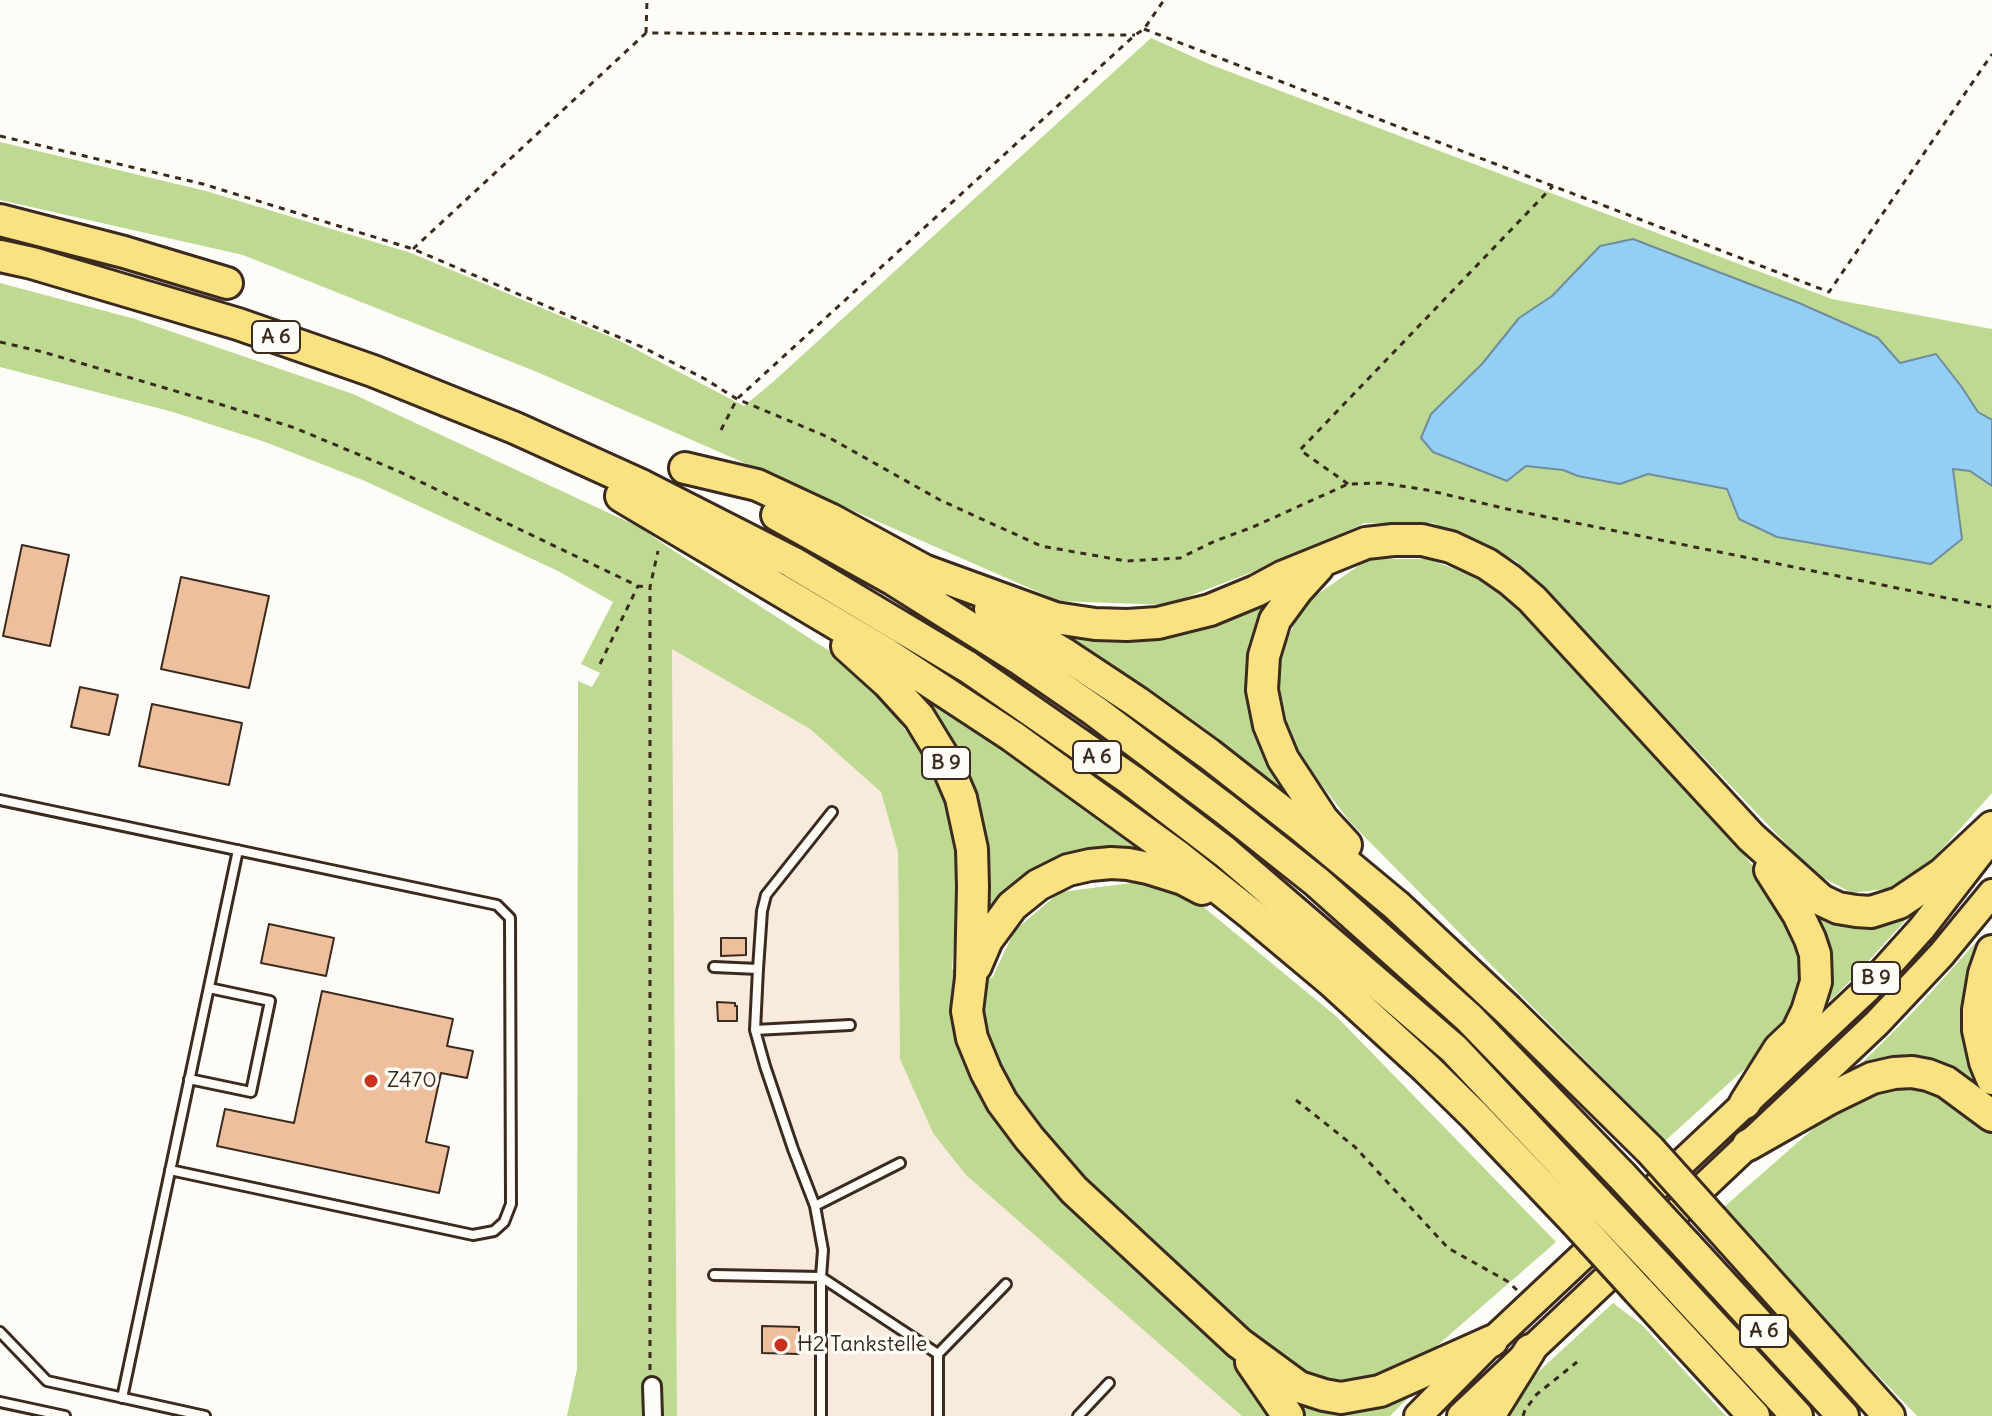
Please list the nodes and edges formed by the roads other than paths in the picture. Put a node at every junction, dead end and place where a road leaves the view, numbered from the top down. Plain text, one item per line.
1 (0, 220) edge
2 (0, 256) edge
3 (227, 283) dead end
4 (515, 428) junction
5 (1325, 560) junction
6 (926, 571) junction
7 (799, 601) junction
8 (0, 800) edge
9 (832, 812) dead end
10 (1992, 827) edge
11 (1751, 837) junction
12 (1992, 838) edge
13 (238, 850) junction
14 (1992, 893) edge
15 (1396, 905) junction
16 (1251, 914) junction
17 (1992, 951) edge
18 (714, 967) dead end
19 (758, 969) junction
20 (971, 978) junction
21 (209, 988) junction
22 (850, 1025) dead end
23 (755, 1030) junction
24 (189, 1079) junction
25 (1992, 1079) edge
26 (1745, 1103) junction
27 (1992, 1116) edge
28 (1748, 1145) junction
29 (900, 1163) dead end
30 (170, 1170) junction
31 (815, 1206) junction
32 (714, 1275) dead end
33 (821, 1277) junction
34 (1006, 1284) dead end
35 (0, 1332) edge
36 (1492, 1341) junction
37 (1239, 1343) junction
38 (1530, 1350) junction
39 (938, 1354) junction
40 (1109, 1383) dead end
41 (652, 1386) road end
42 (122, 1398) junction
43 (0, 1402) edge
44 (65, 1416) edge
45 (205, 1416) edge
46 (653, 1416) edge
47 (821, 1416) edge
48 (938, 1416) edge
49 (1078, 1416) edge
50 (1288, 1416) edge
51 (1418, 1416) edge
52 (1461, 1416) edge
53 (1489, 1416) edge
54 (1754, 1416) edge
55 (1797, 1416) edge
56 (1843, 1416) edge
57 (1889, 1416) edge

1 - 3 highway
2 - 4 highway, A 6
4 - 7 highway
4 - 55 highway, A 6, bridge
5 - 6 highway
5 - 11 highway
5 - 15 highway
6 - 15 highway
6 - 56 highway, A 6, bridge
7 - 16 highway
7 - 20 highway, B 9
8 - 13 lane
9 - 19 lane
10 - 11 highway
11 - 26 highway, B 9
12 - 26 highway, B 9
13 - 21 lane
13 - 30 lane
14 - 28 highway, B 9
15 - 57 highway, bridge
16 - 20 highway
16 - 54 highway, bridge
17 - 25 highway
18 - 19 lane
19 - 23 lane
20 - 37 highway
21 - 24 lane
21 - 24 lane
22 - 23 lane
23 - 31 lane
24 - 30 lane
26 - 36 highway, B 9
27 - 28 highway
28 - 38 highway, B 9
29 - 31 lane
30 - 42 lane
31 - 33 lane
32 - 33 lane
33 - 39 lane
33 - 47 lane
34 - 39 lane
35 - 42 lane
36 - 37 highway
36 - 51 highway, B 9
37 - 50 highway
38 - 52 highway, B 9
38 - 53 highway, B 9
39 - 48 lane
40 - 49 lane
41 - 46 street
42 - 45 lane
43 - 44 lane

